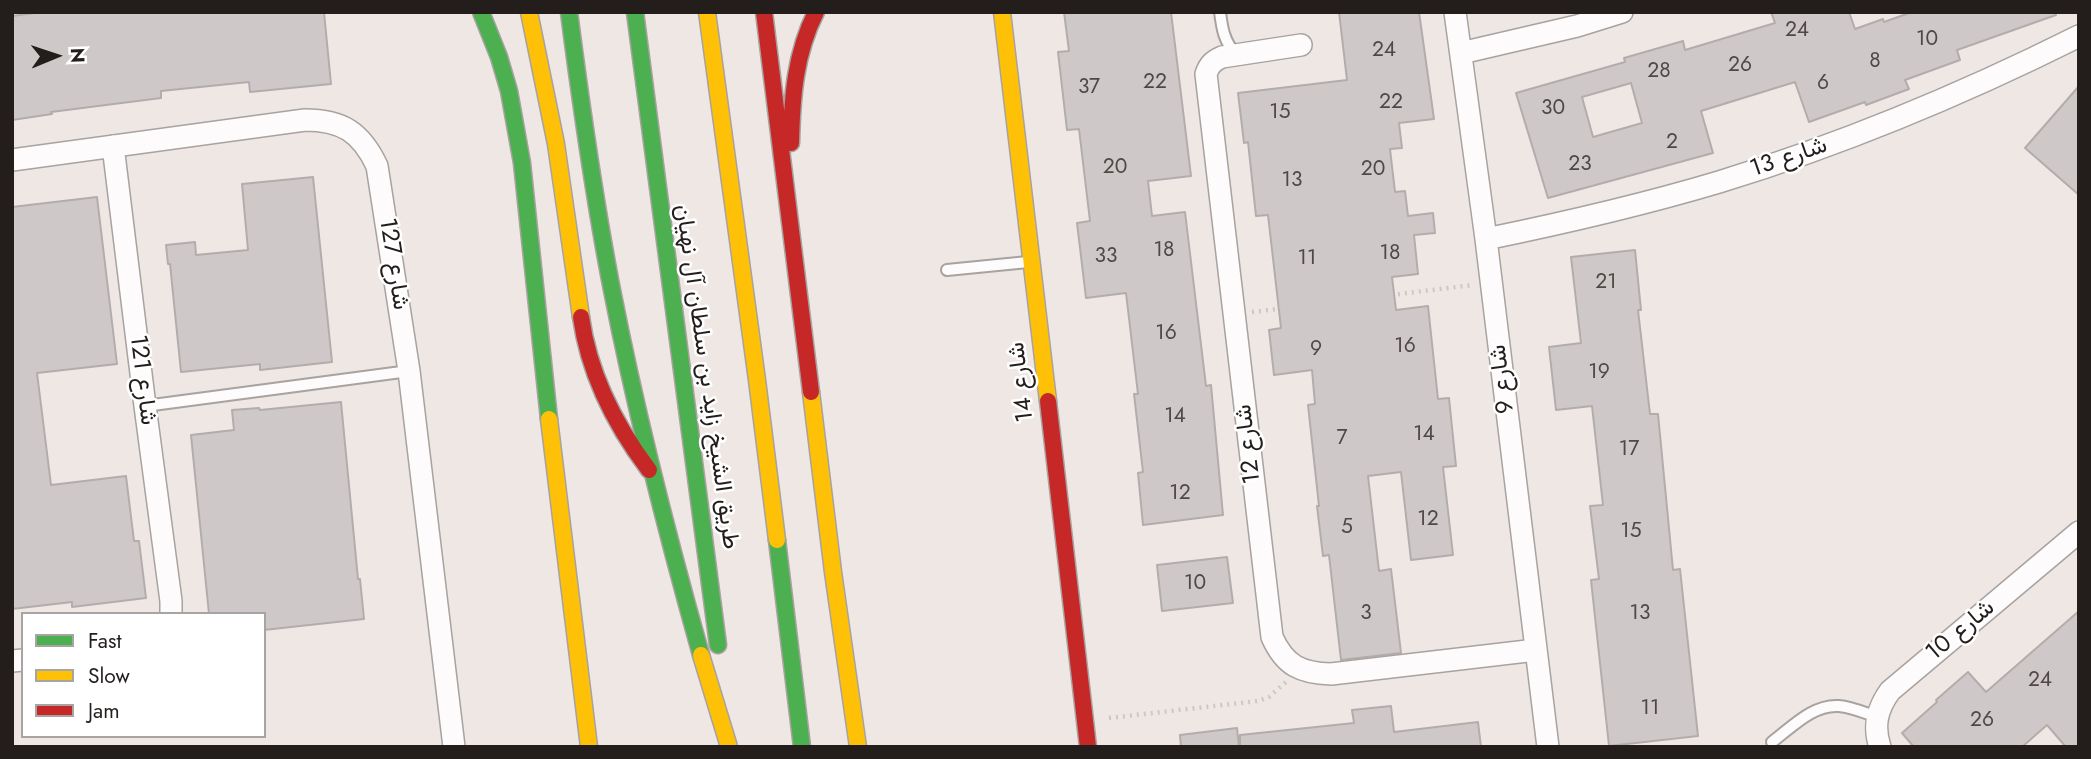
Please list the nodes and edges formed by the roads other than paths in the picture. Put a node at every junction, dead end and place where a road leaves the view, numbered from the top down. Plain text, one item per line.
1 (529, 12) edge
2 (569, 12) edge
3 (635, 12) edge
4 (707, 12) edge
5 (764, 12) edge
6 (816, 12) edge
7 (1002, 12) edge
8 (1220, 12) edge
9 (1455, 12) edge
10 (1622, 12) edge
11 (484, 16) edge
12 (2079, 36) edge
13 (1301, 45) dead end
14 (1461, 53) junction
15 (1236, 54) junction
16 (113, 146) junction
17 (12, 160) edge
18 (790, 217) junction
19 (1486, 239) junction
20 (1031, 261) junction
21 (947, 270) dead end
22 (410, 371) junction
23 (145, 406) junction
24 (652, 474) junction
25 (2079, 532) edge
26 (171, 612) edge
27 (1536, 650) junction
28 (1877, 717) junction
29 (1772, 742) dead end
30 (454, 747) edge
31 (589, 747) edge
32 (731, 747) edge
33 (802, 747) edge
34 (858, 747) edge
35 (1088, 747) edge
36 (1548, 747) edge
37 (1880, 747) edge

1 - 24 main road
2 - 24 main road
3 - 32 main road, طريق الشيخ زايد بن سلطان آل نهيان
4 - 33 main road, طريق الشيخ زايد بن سلطان آل نهيان
5 - 18 main road
6 - 18 main road
7 - 20 main road, شارع 14
8 - 15 lane
9 - 14 street, شارع 9
10 - 14 street
11 - 31 main road
12 - 19 street, شارع 13
13 - 15 street, شارع 12
14 - 19 street, شارع 9
15 - 27 street, شارع 12
16 - 17 street, شارع 127
16 - 22 street, شارع 127
16 - 23 street, شارع 121
18 - 34 main road
19 - 27 street, شارع 9
20 - 21 lane
20 - 35 main road, شارع 14
22 - 23 lane
22 - 30 street, شارع 127
23 - 26 street, شارع 121
24 - 32 main road
25 - 28 street, شارع 10
27 - 36 street, شارع 9
28 - 29 lane
28 - 37 street

